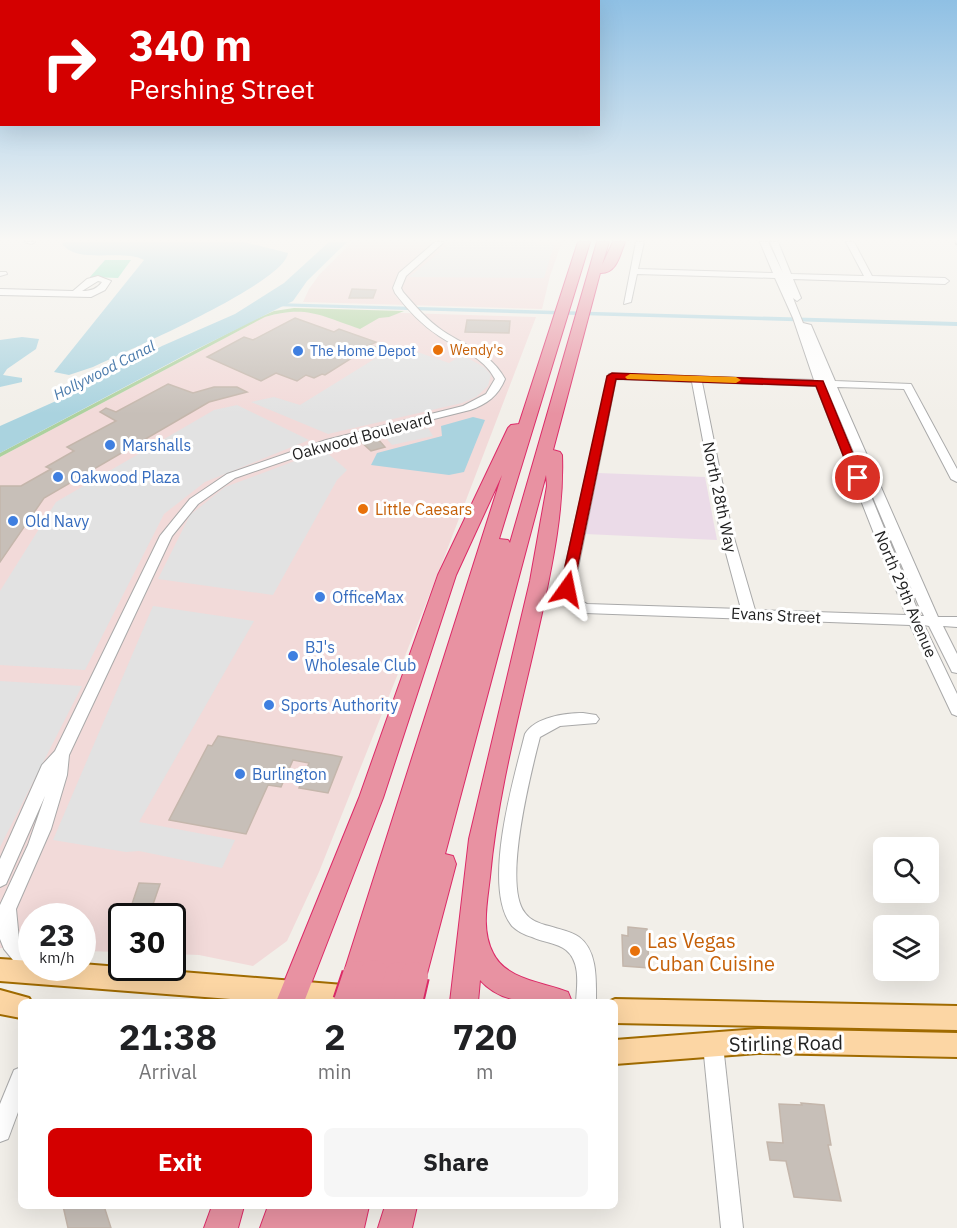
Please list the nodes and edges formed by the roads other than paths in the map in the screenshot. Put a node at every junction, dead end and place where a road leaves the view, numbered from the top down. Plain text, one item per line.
1 (405, 299) edge
2 (578, 299) edge
3 (579, 299) edge
4 (582, 299) edge
5 (585, 299) edge
6 (790, 299) edge
7 (795, 299) edge
8 (576, 314) junction
9 (801, 320) junction
10 (696, 379) junction
11 (820, 383) junction
12 (833, 383) junction
13 (530, 412) junction
14 (554, 455) junction
15 (957, 480) edge
16 (749, 613) junction
17 (915, 621) junction
18 (935, 621) junction
19 (957, 622) edge
20 (957, 668) edge
21 (957, 710) edge
22 (591, 719) dead end
23 (62, 755) junction
24 (0, 879) edge
25 (4, 917) edge
26 (472, 921) junction
27 (18, 955) edge
28 (18, 969) edge
29 (0, 970) edge
30 (96, 975) edge
31 (393, 987) edge
32 (291, 998) edge
33 (357, 999) edge
34 (371, 999) edge
35 (464, 999) edge
36 (548, 999) edge
37 (586, 999) edge
38 (0, 1002) edge
39 (18, 1005) edge
40 (618, 1011) edge
41 (957, 1018) edge
42 (713, 1045) junction
43 (957, 1045) edge
44 (618, 1052) edge
45 (18, 1085) edge
46 (0, 1131) edge
47 (227, 1209) edge
48 (283, 1209) edge
49 (304, 1209) edge
50 (336, 1209) edge
51 (352, 1209) edge
52 (400, 1209) edge
53 (221, 1228) edge
54 (277, 1228) edge
55 (299, 1228) edge
56 (331, 1228) edge
57 (347, 1228) edge
58 (395, 1228) edge
59 (732, 1228) edge

1 - 23 street, Oakwood Boulevard
2 - 8 highway
3 - 8 highway
4 - 8 highway
5 - 8 highway
6 - 9 street, North 29th Avenue
7 - 9 street, North 29th Avenue
8 - 13 highway
8 - 14 highway
8 - 31 highway
9 - 11 street, North 29th Avenue
9 - 12 street, North 29th Avenue
10 - 11 street
10 - 16 street, North 28th Way
10 - 16 street, Evans Street
11 - 12 street
11 - 17 street, North 29th Avenue
12 - 15 street
12 - 18 street, North 29th Avenue
13 - 31 highway
13 - 32 highway
14 - 26 highway
14 - 31 highway
16 - 17 street, Evans Street
17 - 18 street, Evans Street
17 - 21 street, North 29th Avenue
18 - 19 street, Evans Street
18 - 20 street, North 29th Avenue
22 - 37 street
23 - 24 street, Oakwood Boulevard
23 - 25 street, Oakwood Boulevard
25 - 27 street
26 - 35 highway
26 - 36 highway
28 - 29 main road
30 - 32 main road
31 - 32 main road
31 - 33 highway, bridge
31 - 34 highway, bridge
38 - 39 main road
40 - 41 main road, Stirling Road
42 - 43 main road, Stirling Road
42 - 44 main road, Stirling Road
42 - 59 street
45 - 46 street
47 - 53 highway
48 - 54 highway
49 - 55 highway
50 - 56 highway
51 - 57 highway
52 - 58 highway

